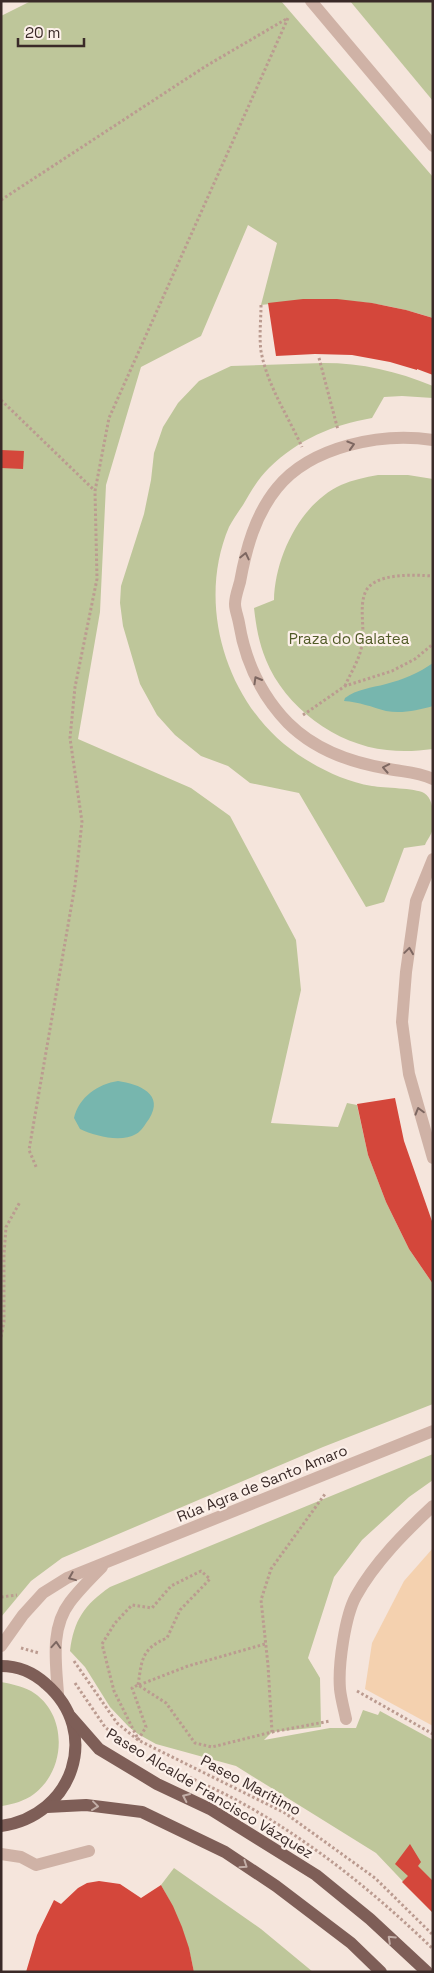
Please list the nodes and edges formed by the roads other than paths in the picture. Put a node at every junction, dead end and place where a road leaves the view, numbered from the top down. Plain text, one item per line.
1 (311, 1) edge
2 (433, 146) edge
3 (433, 440) edge
4 (433, 779) edge
5 (433, 859) edge
6 (433, 1158) edge
7 (433, 1431) edge
8 (433, 1506) edge
9 (104, 1565) junction
10 (3, 1644) edge
11 (1, 1666) edge
12 (58, 1694) junction
13 (71, 1717) junction
14 (346, 1719) road end
15 (47, 1807) junction
16 (1, 1826) edge
17 (89, 1851) dead end
18 (1, 1854) edge
19 (381, 1972) edge
20 (427, 1972) edge

1 - 2 street
4 -> 3 street
6 -> 5 street
7 - 9 street, Rúa Agra de Santo Amaro
8 - 14 street
9 -> 10 street, Rúa Agra de Santo Amaro
12 -> 9 street, Rúa Agra de Santo Amaro
11 - 12 main road
12 - 13 main road
13 - 15 main road
20 -> 13 main road, Paseo Alcalde Francisco Vázquez
15 - 16 main road
15 -> 19 main road
17 - 18 street

